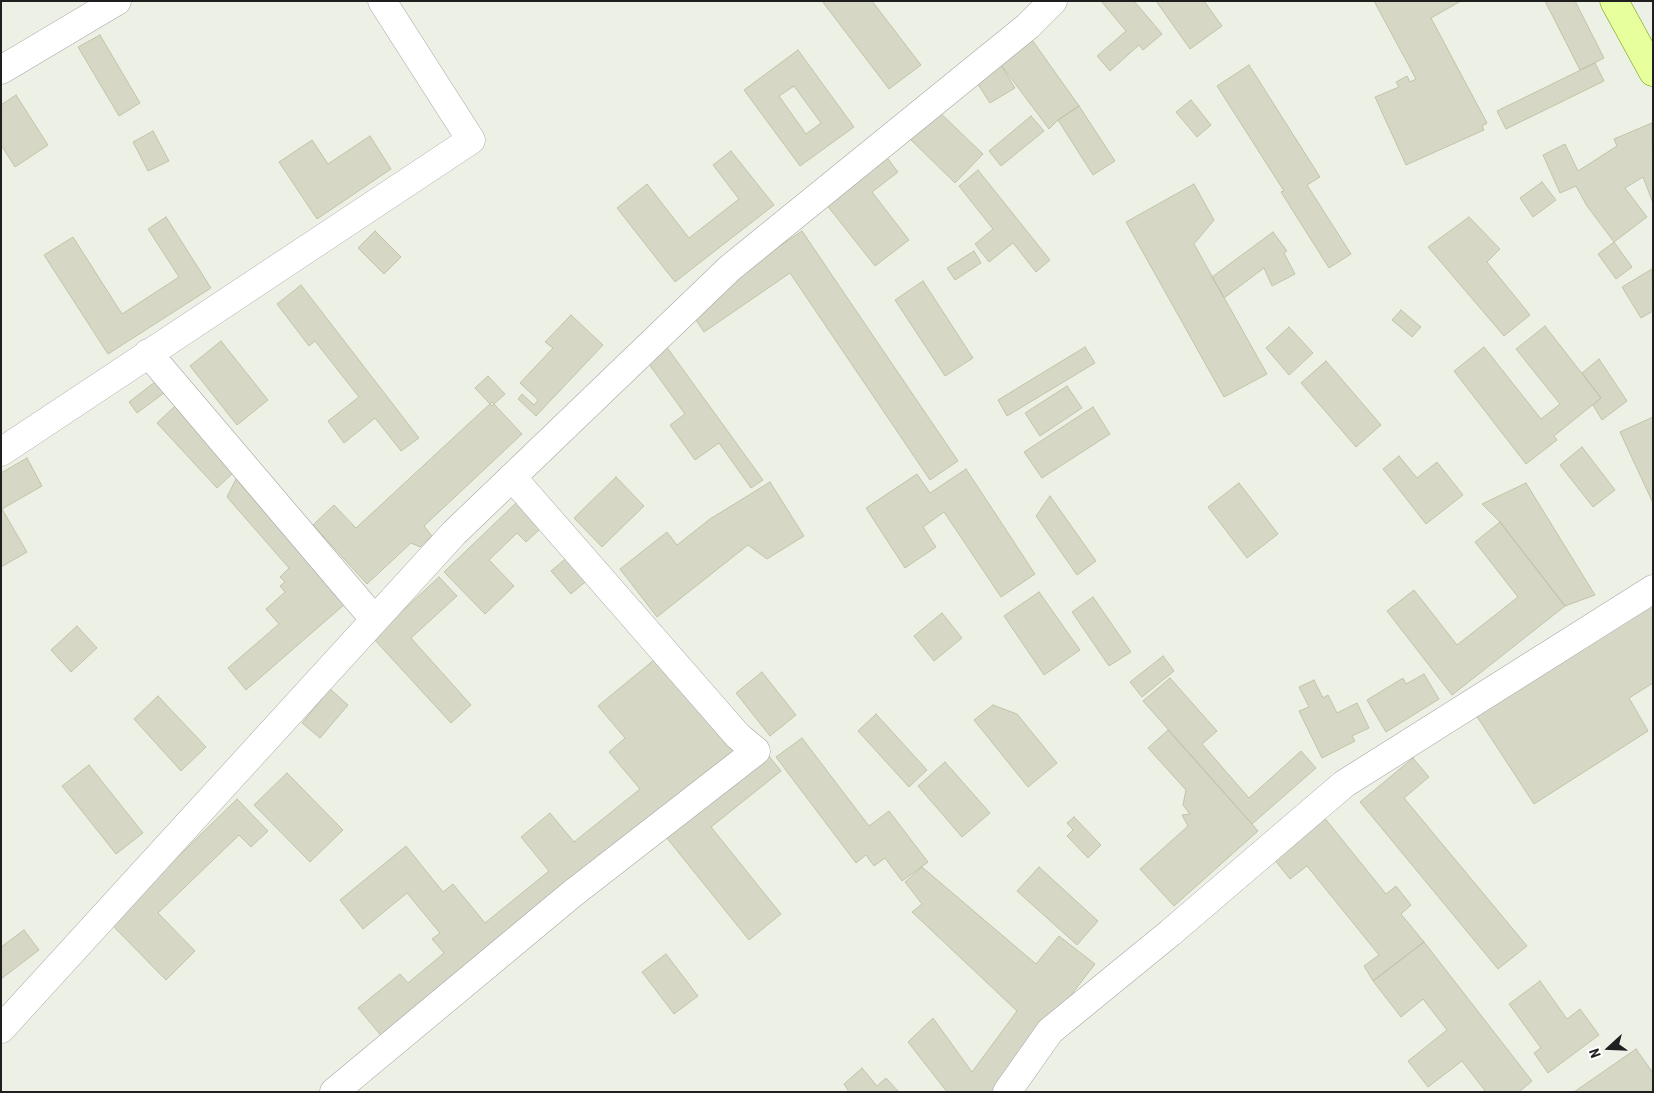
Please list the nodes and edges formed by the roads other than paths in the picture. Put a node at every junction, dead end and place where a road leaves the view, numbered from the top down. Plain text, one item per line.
1 (117, 1) edge
2 (382, 1) edge
3 (1053, 1) edge
4 (1614, 1) edge
5 (1, 70) edge
6 (1653, 72) edge
7 (148, 353) junction
8 (1, 452) edge
9 (512, 477) junction
10 (1653, 589) edge
11 (374, 620) junction
12 (1, 1029) edge
13 (334, 1092) edge
14 (1007, 1092) edge

1 - 5 street
2 - 7 street
3 - 9 street
4 - 6 main road
7 - 8 street
7 - 11 street
9 - 11 street
9 - 13 street
10 - 14 street
11 - 12 street

